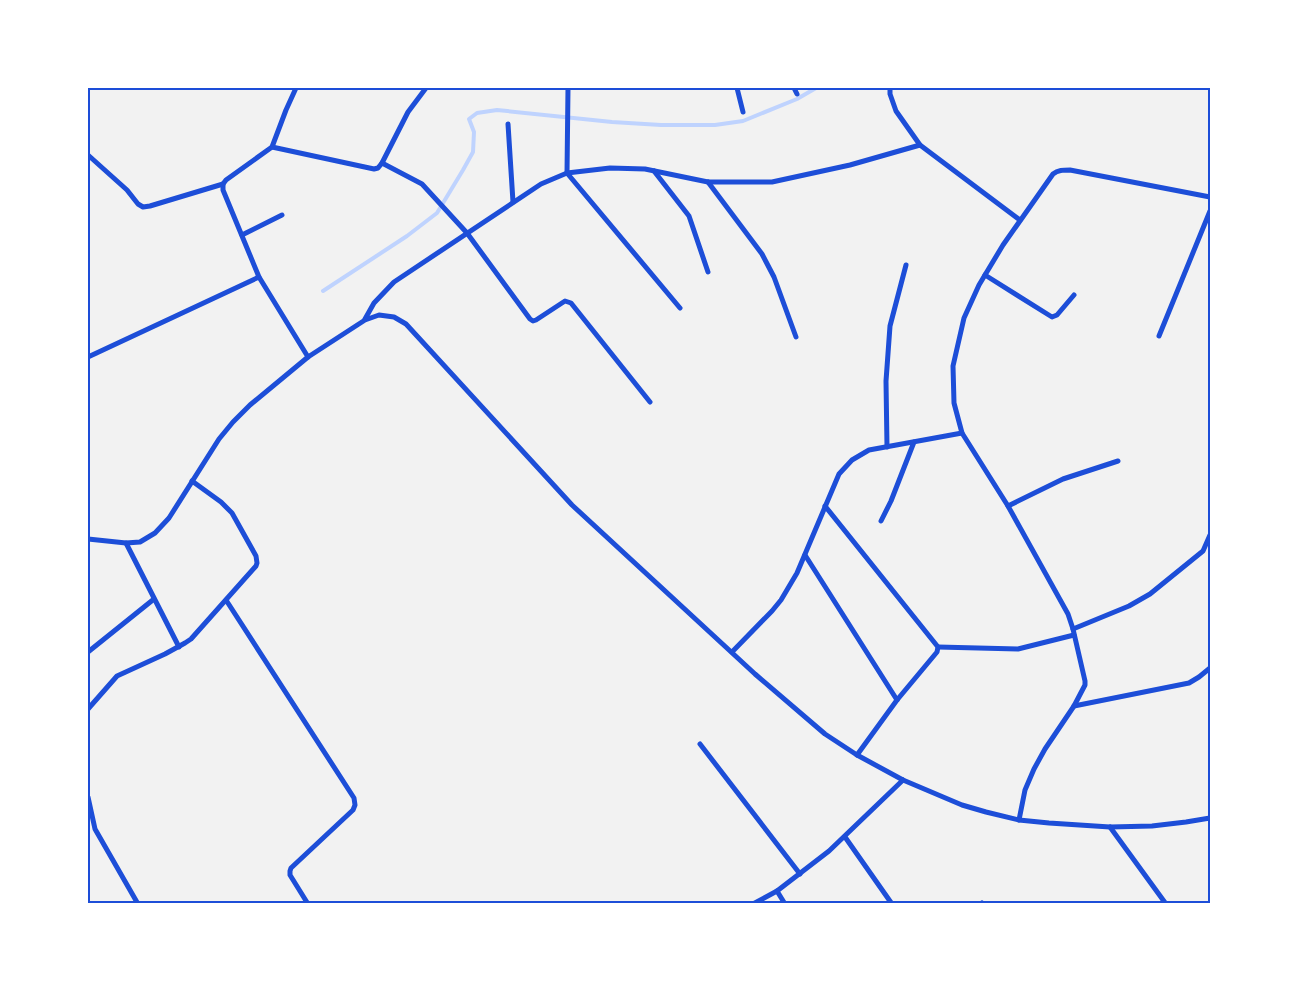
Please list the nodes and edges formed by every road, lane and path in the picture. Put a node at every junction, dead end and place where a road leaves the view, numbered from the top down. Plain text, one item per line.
1 (296, 88) edge
2 (426, 88) edge
3 (568, 88) edge
4 (737, 88) edge
5 (794, 88) edge
6 (890, 88) edge
7 (797, 94) dead end
8 (744, 112) dead end
9 (508, 124) dead end
10 (920, 145) junction
11 (272, 147) junction
12 (88, 155) edge
13 (382, 163) junction
14 (654, 170) junction
15 (567, 173) junction
16 (708, 182) junction
17 (223, 184) junction
18 (1210, 197) edge
19 (513, 202) junction
20 (1210, 212) edge
21 (282, 215) dead end
22 (1020, 220) junction
23 (466, 233) junction
24 (242, 235) junction
25 (906, 265) dead end
26 (708, 272) dead end
27 (985, 275) junction
28 (259, 277) junction
29 (1074, 295) dead end
30 (680, 308) dead end
31 (365, 320) junction
32 (1158, 336) dead end
33 (796, 337) dead end
34 (88, 357) edge
35 (308, 357) junction
36 (650, 402) dead end
37 (962, 433) junction
38 (914, 442) junction
39 (888, 447) junction
40 (1118, 461) dead end
41 (192, 480) junction
42 (826, 506) junction
43 (1008, 506) junction
44 (881, 521) dead end
45 (1210, 534) edge
46 (88, 539) edge
47 (126, 543) junction
48 (805, 555) junction
49 (154, 598) junction
50 (226, 600) junction
51 (1074, 632) junction
52 (179, 647) junction
53 (938, 647) junction
54 (88, 652) edge
55 (732, 652) junction
56 (1210, 668) edge
57 (896, 700) junction
58 (1074, 706) junction
59 (88, 709) edge
60 (700, 744) dead end
61 (857, 755) junction
62 (904, 780) junction
63 (88, 797) edge
64 (1210, 818) edge
65 (1019, 820) junction
66 (1110, 827) junction
67 (845, 837) junction
68 (800, 874) junction
69 (777, 891) junction
70 (138, 904) edge
71 (308, 904) edge
72 (753, 904) edge
73 (785, 904) edge
74 (892, 904) edge
75 (1166, 904) edge

1 - 11 street
2 - 13 street
3 - 15 street
4 - 8 street
5 - 7 street
6 - 10 street
9 - 19 street
10 - 16 street
10 - 22 street
11 - 13 street
11 - 17 street
12 - 17 street
13 - 23 street
14 - 15 street
14 - 16 street
14 - 26 street
15 - 19 street
15 - 30 street
16 - 33 street
17 - 24 street
18 - 22 street
19 - 23 street
20 - 32 street
21 - 24 street
22 - 27 street
23 - 31 street
23 - 36 street
24 - 28 street
25 - 39 street
27 - 29 street
27 - 37 street
28 - 34 street
28 - 35 street
31 - 35 street
31 - 55 street
35 - 41 street
37 - 38 street
37 - 43 street
38 - 39 street
38 - 44 street
39 - 42 street
40 - 43 street
41 - 47 street
41 - 50 street
42 - 48 street
42 - 53 street
43 - 51 street
45 - 51 street
46 - 47 street
47 - 49 street
48 - 55 street
48 - 57 street
49 - 52 street
49 - 54 street
50 - 52 street
50 - 71 street
51 - 53 street
51 - 58 street
52 - 59 street
53 - 57 street
55 - 61 street
56 - 58 street
57 - 61 street
58 - 65 street
60 - 68 street
61 - 62 street
62 - 65 street
62 - 67 street
63 - 70 street
64 - 66 street
65 - 66 street
66 - 75 street
67 - 68 street
67 - 74 street
68 - 69 street
69 - 72 street
69 - 73 street

